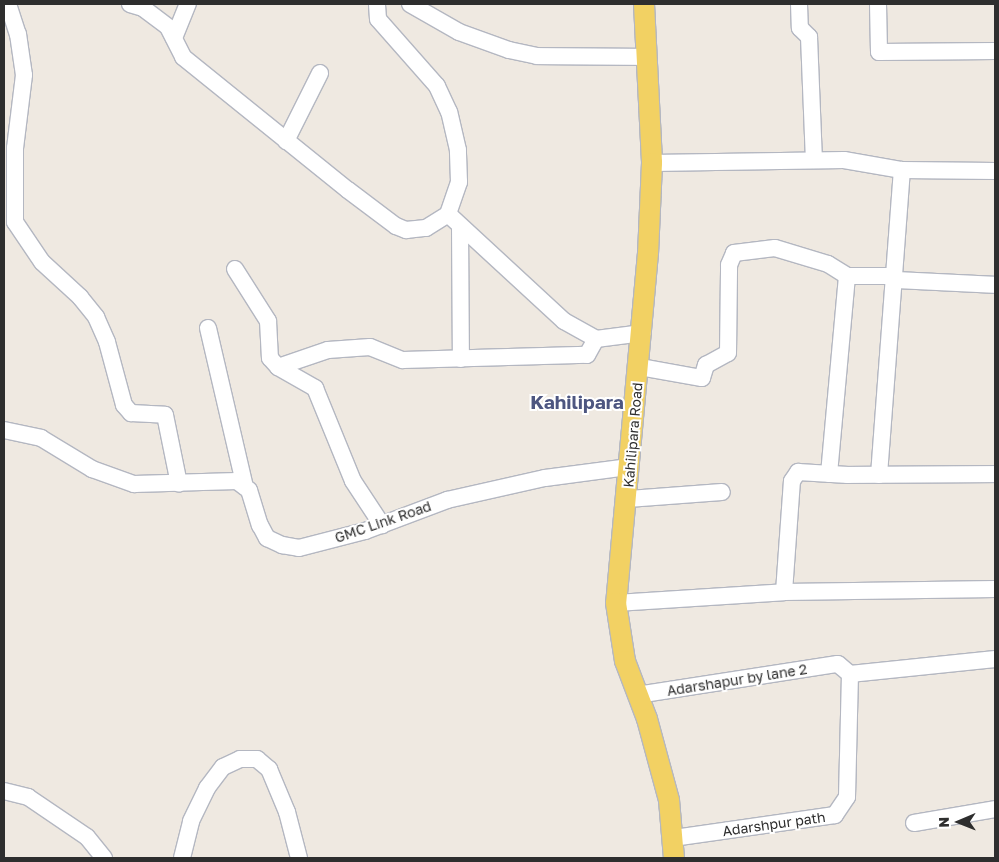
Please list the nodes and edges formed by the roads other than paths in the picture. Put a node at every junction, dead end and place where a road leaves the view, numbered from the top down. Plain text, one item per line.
1 (8, 4) edge
2 (130, 4) edge
3 (188, 4) edge
4 (377, 4) edge
5 (410, 4) edge
6 (644, 4) edge
7 (799, 4) edge
8 (878, 4) edge
9 (174, 38) junction
10 (995, 51) edge
11 (647, 57) junction
12 (320, 73) dead end
13 (286, 141) junction
14 (814, 160) junction
15 (652, 163) junction
16 (902, 170) junction
17 (995, 171) edge
18 (448, 214) junction
19 (460, 226) junction
20 (235, 269) dead end
21 (847, 276) junction
22 (894, 278) junction
23 (995, 285) edge
24 (208, 328) dead end
25 (643, 333) junction
26 (596, 339) junction
27 (461, 360) junction
28 (278, 367) junction
29 (640, 367) junction
30 (4, 430) edge
31 (629, 467) junction
32 (829, 474) junction
33 (995, 474) edge
34 (879, 475) junction
35 (179, 484) junction
36 (245, 488) junction
37 (722, 492) dead end
38 (627, 499) junction
39 (382, 525) junction
40 (995, 589) edge
41 (784, 592) junction
42 (616, 603) junction
43 (995, 659) edge
44 (844, 669) junction
45 (637, 695) junction
46 (4, 790) edge
47 (995, 809) edge
48 (914, 823) dead end
49 (673, 838) junction
50 (104, 858) edge
51 (182, 858) edge
52 (299, 858) edge
53 (674, 858) edge

1 - 35 street
2 - 9 street
3 - 9 street
4 - 18 street
5 - 11 street
6 - 11 main road, Kahilipara Road
7 - 14 street
8 - 10 street
9 - 13 street
11 - 15 main road, Kahilipara Road
12 - 13 street
13 - 18 street
14 - 15 street
14 - 16 street
15 - 25 main road, Kahilipara Road
16 - 17 street
16 - 22 street
18 - 19 street
19 - 26 street
19 - 27 street
20 - 28 street
21 - 22 street
21 - 29 street
21 - 32 street
22 - 23 street
22 - 34 street
24 - 36 street, GMC Link Road
25 - 26 street
25 - 29 main road, Kahilipara Road
26 - 27 street
27 - 28 street
28 - 39 street
29 - 31 main road, Kahilipara Road
30 - 35 street
31 - 38 main road, Kahilipara Road
31 - 39 street, GMC Link Road
32 - 34 street
32 - 41 street
33 - 34 street
35 - 36 street
36 - 39 street, GMC Link Road
37 - 38 street
38 - 42 main road, Kahilipara Road
40 - 41 street
41 - 42 street
42 - 45 main road, Kahilipara Road
43 - 44 street, Adarshapur by lane 2
44 - 45 street, Adarshapur by lane 2
44 - 49 street, Adarshpur path
45 - 49 main road, Kahilipara Road
46 - 50 street
47 - 48 street
49 - 53 main road, Kahilipara Road
51 - 52 street

